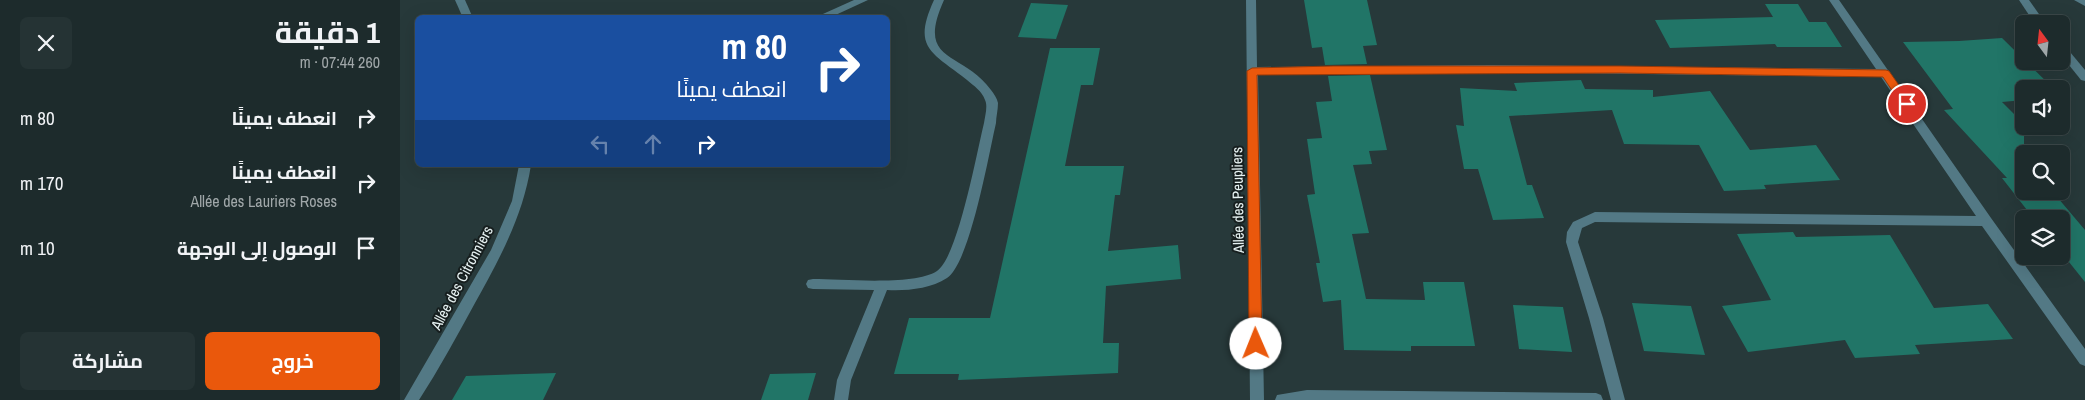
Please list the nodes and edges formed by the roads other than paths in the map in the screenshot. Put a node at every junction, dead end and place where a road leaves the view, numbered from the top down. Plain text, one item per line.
1 (460, 0) edge
2 (864, 0) edge
3 (939, 0) edge
4 (1251, 0) edge
5 (1834, 0) edge
6 (2024, 0) edge
7 (2079, 0) edge
8 (2085, 2) edge
9 (467, 15) edge
10 (826, 15) edge
11 (2035, 15) edge
12 (2070, 59) edge
13 (1252, 71) junction
14 (1886, 74) junction
15 (2085, 77) edge
16 (525, 167) edge
17 (1986, 221) junction
18 (813, 284) dead end
19 (882, 287) junction
20 (2085, 360) edge
21 (411, 400) edge
22 (842, 400) edge
23 (1257, 400) edge
24 (1282, 400) edge
25 (1596, 400) edge
26 (1618, 400) edge

1 - 9 street
2 - 10 street
3 - 19 street
4 - 13 street, Allée des Peupliers
5 - 14 street
6 - 11 street
7 - 8 street
12 - 15 street
13 - 14 street
13 - 23 street, Allée des Peupliers
14 - 17 street
16 - 21 street, Allée des Citronniers
17 - 20 street
17 - 26 street
18 - 19 street
19 - 22 street
24 - 25 street

